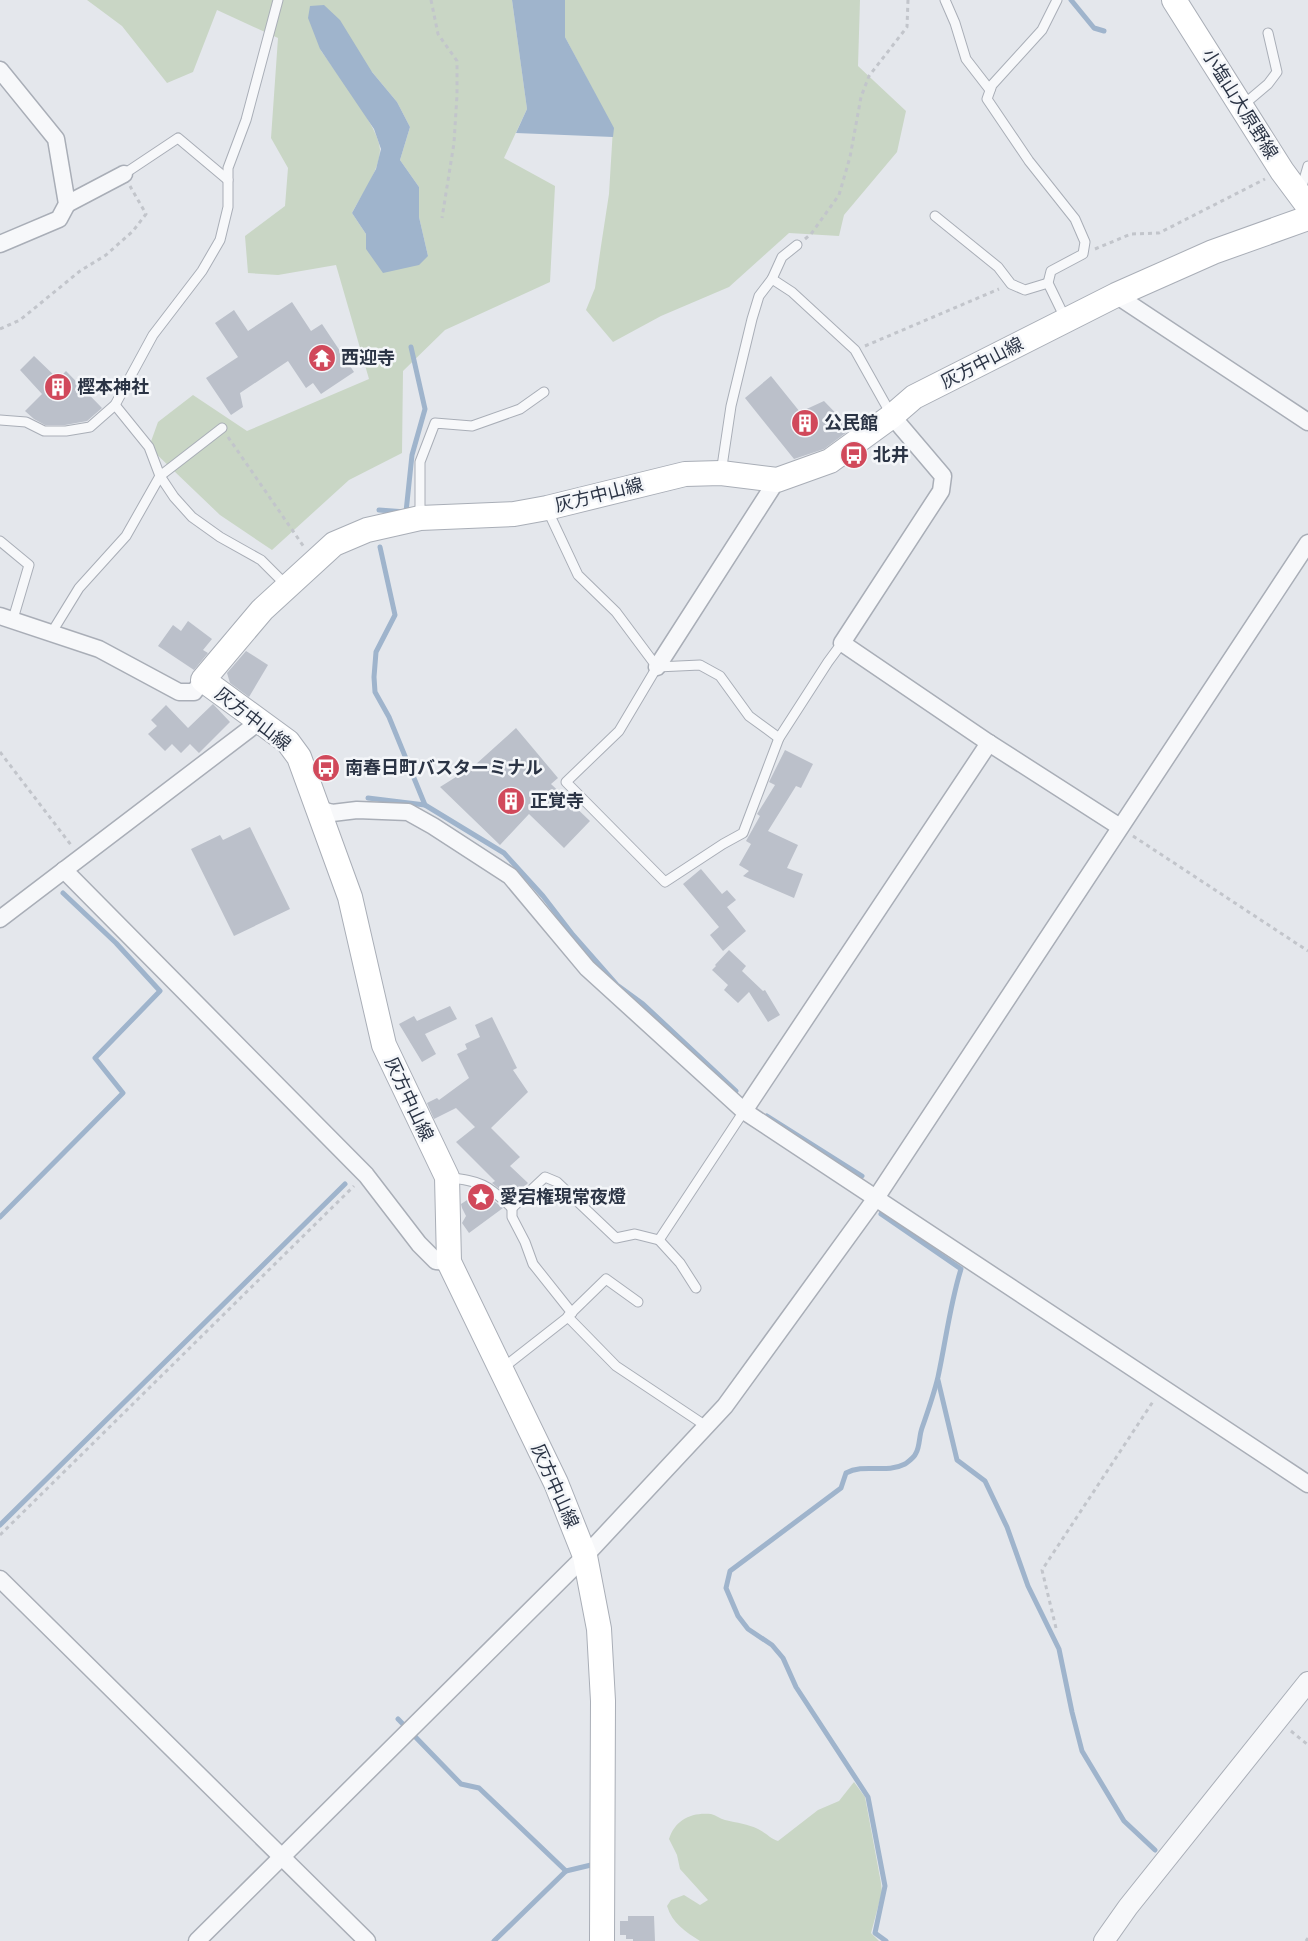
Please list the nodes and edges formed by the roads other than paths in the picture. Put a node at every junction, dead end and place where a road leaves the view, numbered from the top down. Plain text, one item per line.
1 (278, 0) edge
2 (945, 0) edge
3 (1057, 0) edge
4 (1174, 0) edge
5 (1268, 33) dead end
6 (1, 72) edge
7 (990, 90) junction
8 (1242, 106) junction
9 (1308, 166) edge
10 (124, 174) joint
11 (228, 180) junction
12 (1304, 201) edge
13 (67, 204) junction
14 (935, 216) dead end
15 (1308, 218) edge
16 (0, 244) edge
17 (797, 245) road end
18 (772, 279) junction
19 (1048, 283) junction
20 (1116, 295) junction
21 (1066, 321) junction
22 (544, 392) dead end
23 (115, 405) junction
24 (892, 416) junction
25 (0, 420) edge
26 (1308, 422) edge
27 (222, 428) road end
28 (721, 473) junction
29 (160, 476) junction
30 (777, 480) junction
31 (547, 508) junction
32 (420, 518) junction
33 (0, 542) edge
34 (1308, 543) edge
35 (287, 587) junction
36 (6, 617) edge
37 (52, 632) junction
38 (842, 643) junction
39 (658, 667) junction
40 (202, 680) junction
41 (260, 721) junction
42 (779, 738) junction
43 (989, 743) junction
44 (319, 810) junction
45 (1120, 827) junction
46 (64, 870) junction
47 (0, 919) edge
48 (744, 1110) junction
49 (447, 1177) junction
50 (876, 1198) junction
51 (512, 1208) junction
52 (659, 1240) junction
53 (449, 1262) junction
54 (696, 1288) dead end
55 (638, 1302) dead end
56 (570, 1315) junction
57 (501, 1370) junction
58 (706, 1426) junction
59 (1308, 1484) edge
60 (585, 1556) junction
61 (0, 1579) edge
62 (1308, 1682) edge
63 (282, 1856) junction
64 (197, 1941) edge
65 (366, 1941) edge
66 (602, 1941) edge
67 (1104, 1941) edge

1 - 11 lane
2 - 7 lane
3 - 7 lane
4 - 8 main road, 小塩山大原野線
5 - 8 lane
6 - 13 street
7 - 19 lane
8 - 12 main road, 小塩山大原野線
9 - 12 lane
10 - 11 lane
10 - 13 street
11 - 23 lane
13 - 16 street
14 - 19 lane
15 - 20 main road, 灰方中山線
17 - 18 lane
18 - 24 lane
18 - 28 lane
19 - 21 lane
20 - 21 main road, 灰方中山線
20 - 26 street
21 - 24 main road, 灰方中山線
22 - 32 lane
23 - 25 lane
23 - 29 lane
24 - 30 main road, 灰方中山線
24 - 38 street
27 - 29 lane
28 - 30 main road, 灰方中山線
28 - 31 main road, 灰方中山線
29 - 35 lane
29 - 37 lane
30 - 39 street
31 - 32 main road, 灰方中山線
31 - 39 lane
32 - 35 main road, 灰方中山線
33 - 36 lane
34 - 45 street
35 - 40 main road, 灰方中山線
36 - 37 street
37 - 40 street
38 - 42 lane
38 - 43 street
39 - 42 lane
39 - 42 lane
40 - 41 main road, 灰方中山線
41 - 44 main road, 灰方中山線
41 - 46 street
43 - 45 street
43 - 48 street
44 - 48 street
44 - 49 main road, 灰方中山線
45 - 50 street
46 - 47 street
46 - 53 street
48 - 50 street
48 - 52 lane
49 - 51 lane
49 - 53 main road, 灰方中山線
50 - 58 street
50 - 59 street
51 - 52 lane
51 - 56 lane
52 - 54 lane
53 - 57 main road, 灰方中山線
55 - 56 lane
56 - 57 lane
56 - 58 lane
57 - 60 main road, 灰方中山線
58 - 60 street
60 - 63 street
60 - 66 main road, 灰方中山線
61 - 63 street
62 - 67 street
63 - 64 street
63 - 65 street

